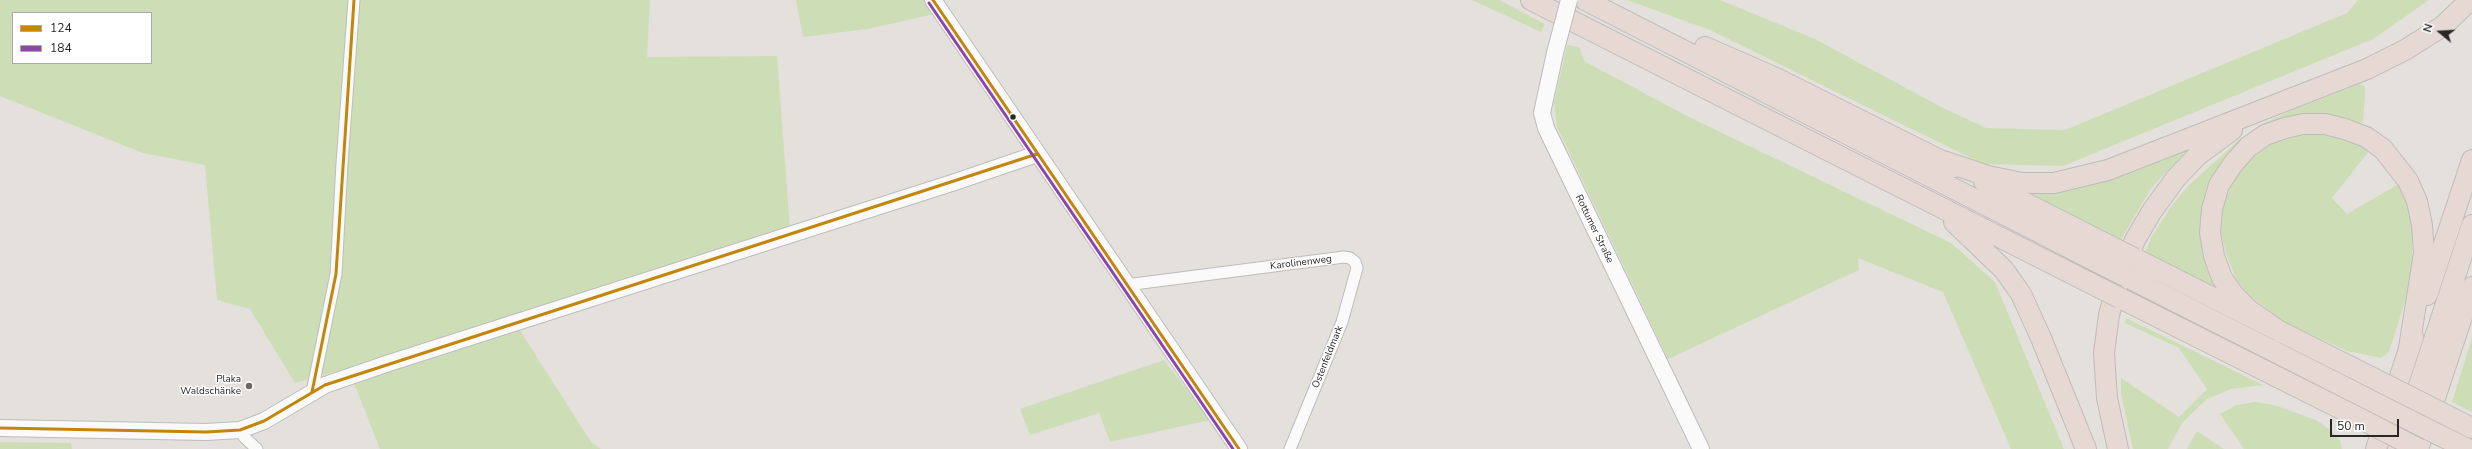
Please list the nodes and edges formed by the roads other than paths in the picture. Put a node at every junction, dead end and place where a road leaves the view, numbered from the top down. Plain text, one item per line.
1 (354, 0) edge
2 (933, 0) edge
3 (1531, 0) edge
4 (1570, 0) edge
5 (1585, 0) edge
6 (2470, 0) edge
7 (1612, 13) junction
8 (2274, 107) junction
9 (1037, 154) junction
10 (2472, 160) edge
11 (1943, 162) junction
12 (1931, 203) junction
13 (2472, 226) edge
14 (1355, 262) joint
15 (1126, 285) junction
16 (2472, 287) edge
17 (2472, 307) edge
18 (2460, 323) junction
19 (2282, 332) junction
20 (2409, 348) junction
21 (312, 392) junction
22 (0, 428) edge
23 (2472, 428) edge
24 (240, 430) junction
25 (257, 449) edge
26 (1239, 449) edge
27 (1290, 449) edge
28 (1701, 449) edge
29 (2086, 449) edge
30 (2118, 449) edge
31 (2376, 449) edge
32 (2398, 449) edge
33 (2419, 449) edge
34 (2468, 449) edge

1 - 21 street
2 - 9 street
3 - 12 highway
4 - 28 street, Rottumer Straße, bridge
5 - 7 highway
6 - 8 highway
7 - 11 highway
7 - 34 highway, bridge
8 - 11 highway
8 - 30 highway
9 - 15 street
9 - 21 street
10 - 20 highway
11 - 19 highway, bridge
12 - 29 highway
12 - 33 highway, bridge
13 - 32 highway
14 - 15 street, Karolinenweg
14 - 27 street, Ostenfeldmark
15 - 26 street
16 - 18 highway
17 - 18 highway
18 - 33 highway
19 - 20 highway
19 - 23 highway, bridge
20 - 31 highway
21 - 24 street
22 - 24 street
24 - 25 street

